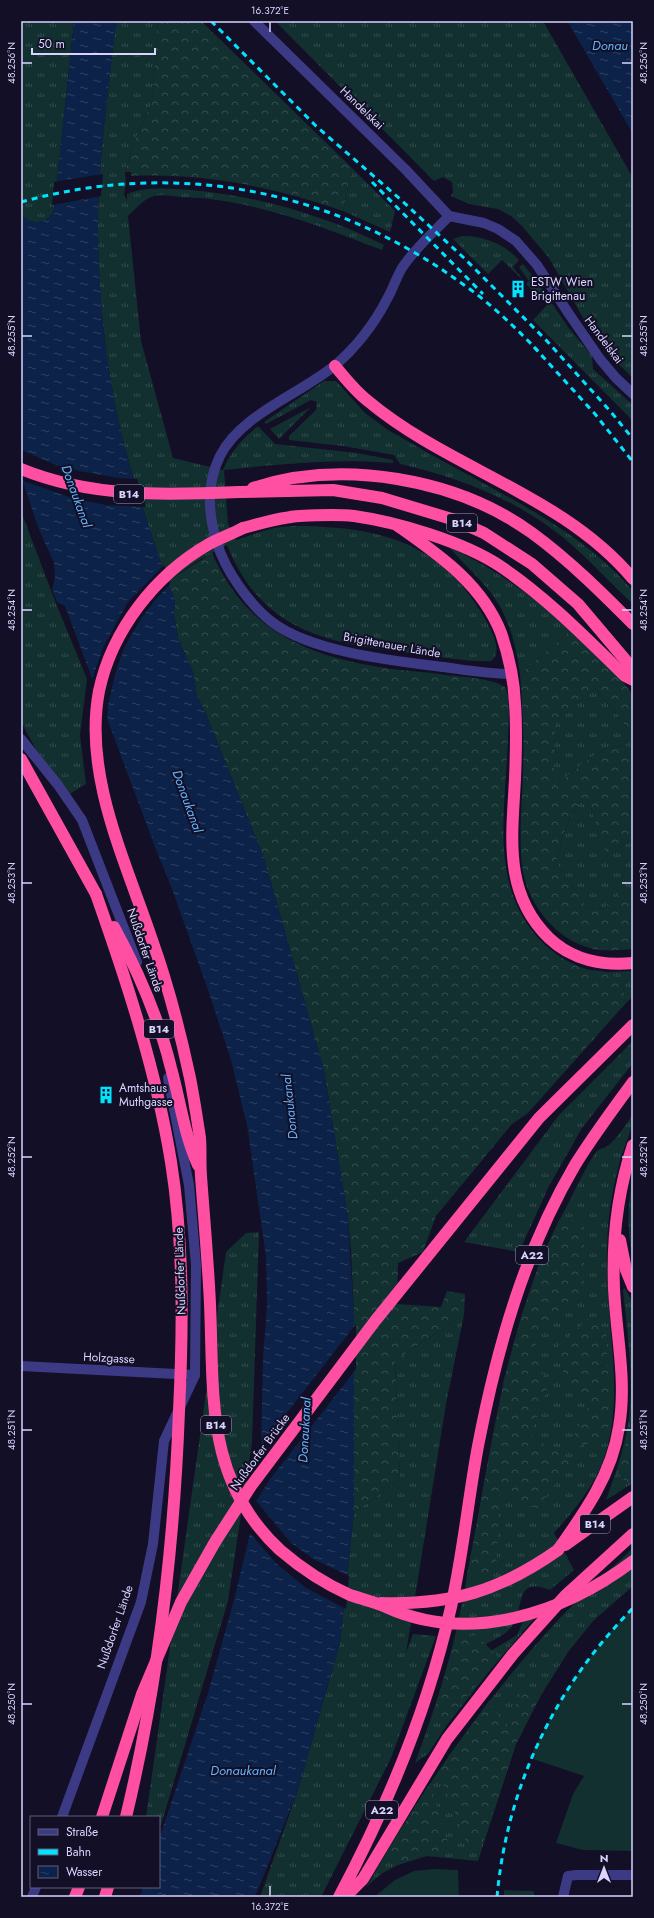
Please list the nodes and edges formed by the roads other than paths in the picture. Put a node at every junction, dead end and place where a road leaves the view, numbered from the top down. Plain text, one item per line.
1 (254, 21) edge
2 (449, 216) junction
3 (335, 366) junction
4 (633, 394) edge
5 (21, 469) edge
6 (239, 492) junction
7 (398, 526) junction
8 (633, 579) edge
9 (633, 624) edge
10 (633, 669) edge
11 (512, 674) junction
12 (633, 680) edge
13 (21, 739) edge
14 (21, 760) edge
15 (96, 894) junction
16 (633, 964) edge
17 (633, 1026) edge
18 (633, 1082) edge
19 (633, 1145) edge
20 (200, 1172) junction
21 (618, 1225) junction
22 (633, 1287) edge
23 (21, 1366) edge
24 (195, 1375) junction
25 (633, 1496) edge
26 (633, 1534) edge
27 (558, 1550) junction
28 (633, 1560) edge
29 (376, 1603) junction
30 (62, 1816) edge
31 (102, 1816) edge
32 (126, 1816) edge
33 (633, 1875) edge
34 (339, 1897) edge
35 (345, 1897) edge
36 (563, 1897) edge

1 - 2 street, Handelskai
2 - 3 street
2 - 4 street, Handelskai
3 - 8 highway
3 - 11 street, Brigittenauer Lände
5 - 6 highway, B14, bridge
6 - 9 highway
6 - 10 highway, B14
7 - 11 highway
7 - 12 highway
7 - 20 highway, bridge
11 - 16 highway
13 - 24 street, Nußdorfer Lände
14 - 15 highway, B14
15 - 20 highway, B14, bridge
15 - 32 highway, bridge
17 - 31 highway, Nußdorfer Brücke
18 - 34 highway, A22
19 - 21 highway
20 - 29 highway, B14, bridge
21 - 22 highway
21 - 27 highway
23 - 24 street, Holzgasse
24 - 30 street, Nußdorfer Lände
25 - 27 highway, B14
26 - 35 highway
27 - 29 highway, B14, bridge
28 - 29 highway, bridge
33 - 36 street

